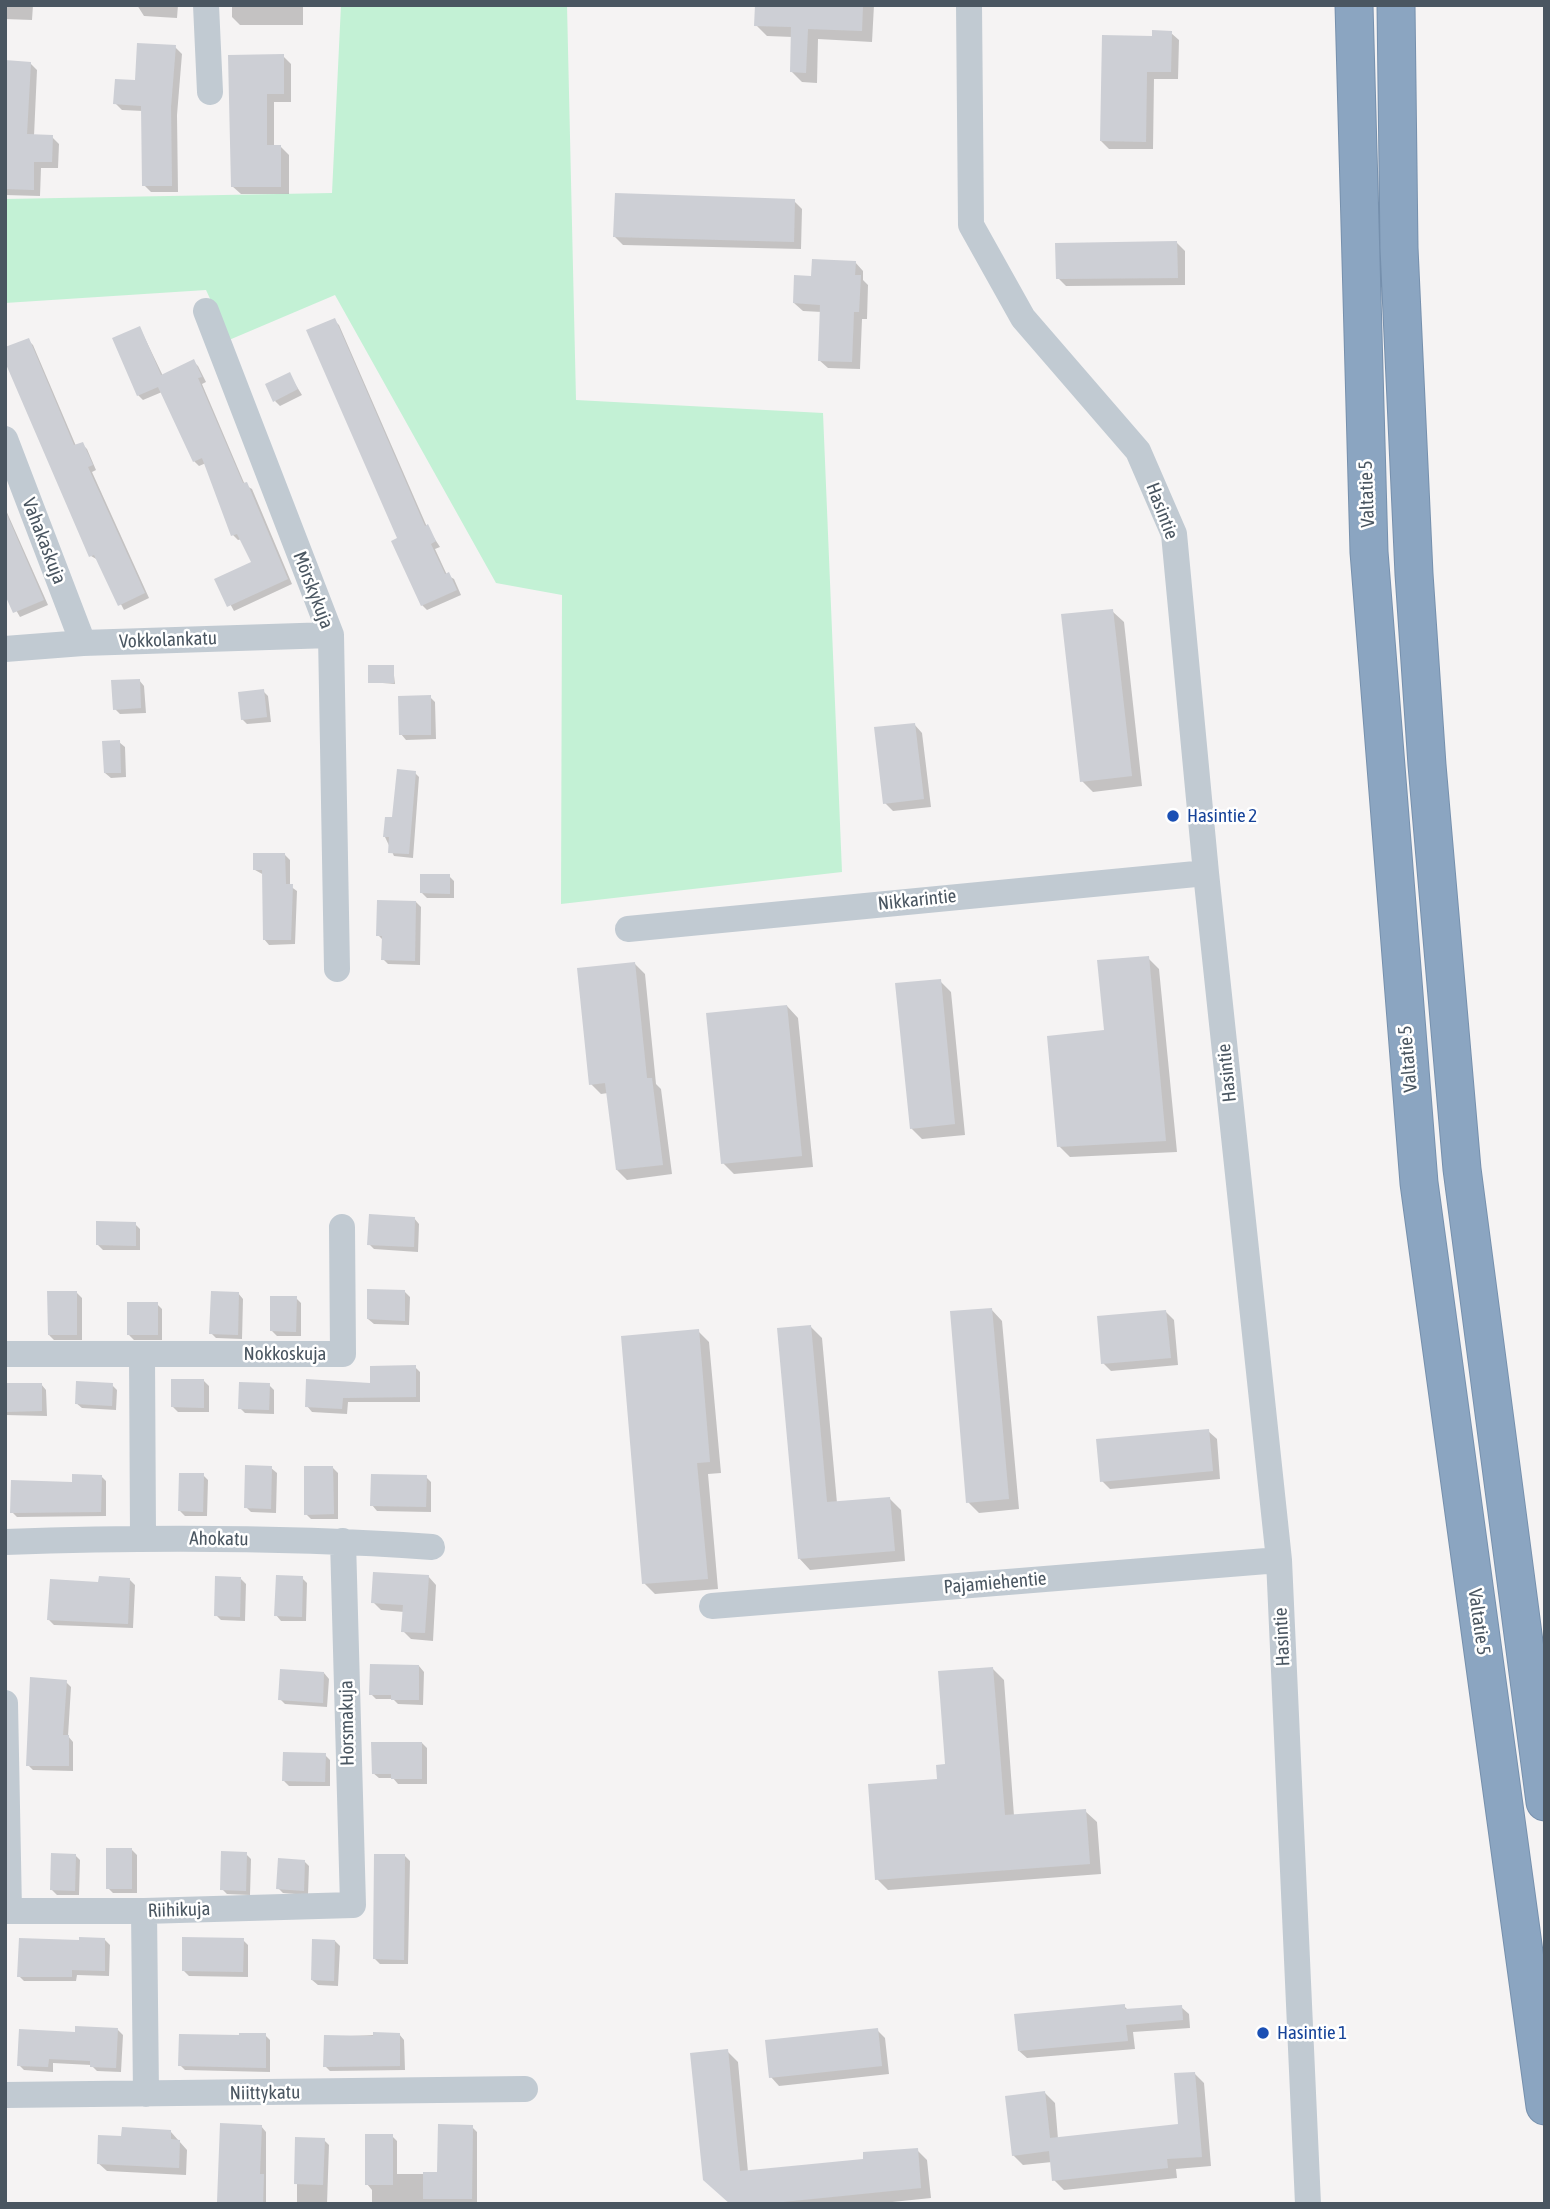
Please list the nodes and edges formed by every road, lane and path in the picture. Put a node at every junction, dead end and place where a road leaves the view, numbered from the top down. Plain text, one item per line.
1 (206, 5) edge
2 (969, 5) edge
3 (1354, 5) edge
4 (1396, 5) edge
5 (210, 92) dead end
6 (206, 311) dead end
7 (5, 439) edge
8 (331, 635) junction
9 (83, 643) junction
10 (5, 649) edge
11 (1206, 873) junction
12 (628, 929) dead end
13 (337, 969) dead end
14 (342, 1227) dead end
15 (5, 1354) edge
16 (142, 1355) junction
17 (143, 1537) junction
18 (343, 1541) junction
19 (5, 1542) edge
20 (432, 1547) dead end
21 (1279, 1560) junction
22 (712, 1606) dead end
23 (5, 1703) edge
24 (1545, 1802) edge
25 (353, 1905) joint
26 (7, 1911) edge
27 (144, 1911) junction
28 (525, 2089) dead end
29 (146, 2094) junction
30 (5, 2095) edge
31 (1545, 2106) edge
32 (1308, 2204) edge

1 - 5 street
2 - 11 street, Hasintie
3 - 31 highway, Valtatie 5
4 - 24 highway
6 - 8 street, Mörskykuja
7 - 9 street, Vahakaskuja
8 - 9 street, Vokkolankatu
8 - 13 street, Mörskykuja
9 - 10 street, Vokkolankatu
11 - 12 street, Nikkarintie
11 - 21 street, Hasintie
14 - 16 street, Nokkoskuja
15 - 16 street, Nokkoskuja
16 - 17 street
17 - 18 street, Ahokatu
17 - 19 street, Ahokatu
18 - 20 street, Ahokatu
18 - 25 street, Horsmakuja
21 - 22 street, Pajamiehentie
21 - 32 street, Hasintie
23 - 26 street
25 - 27 street, Riihikuja
26 - 27 street, Riihikuja
27 - 29 street
28 - 29 street, Niittykatu
29 - 30 street, Niittykatu

